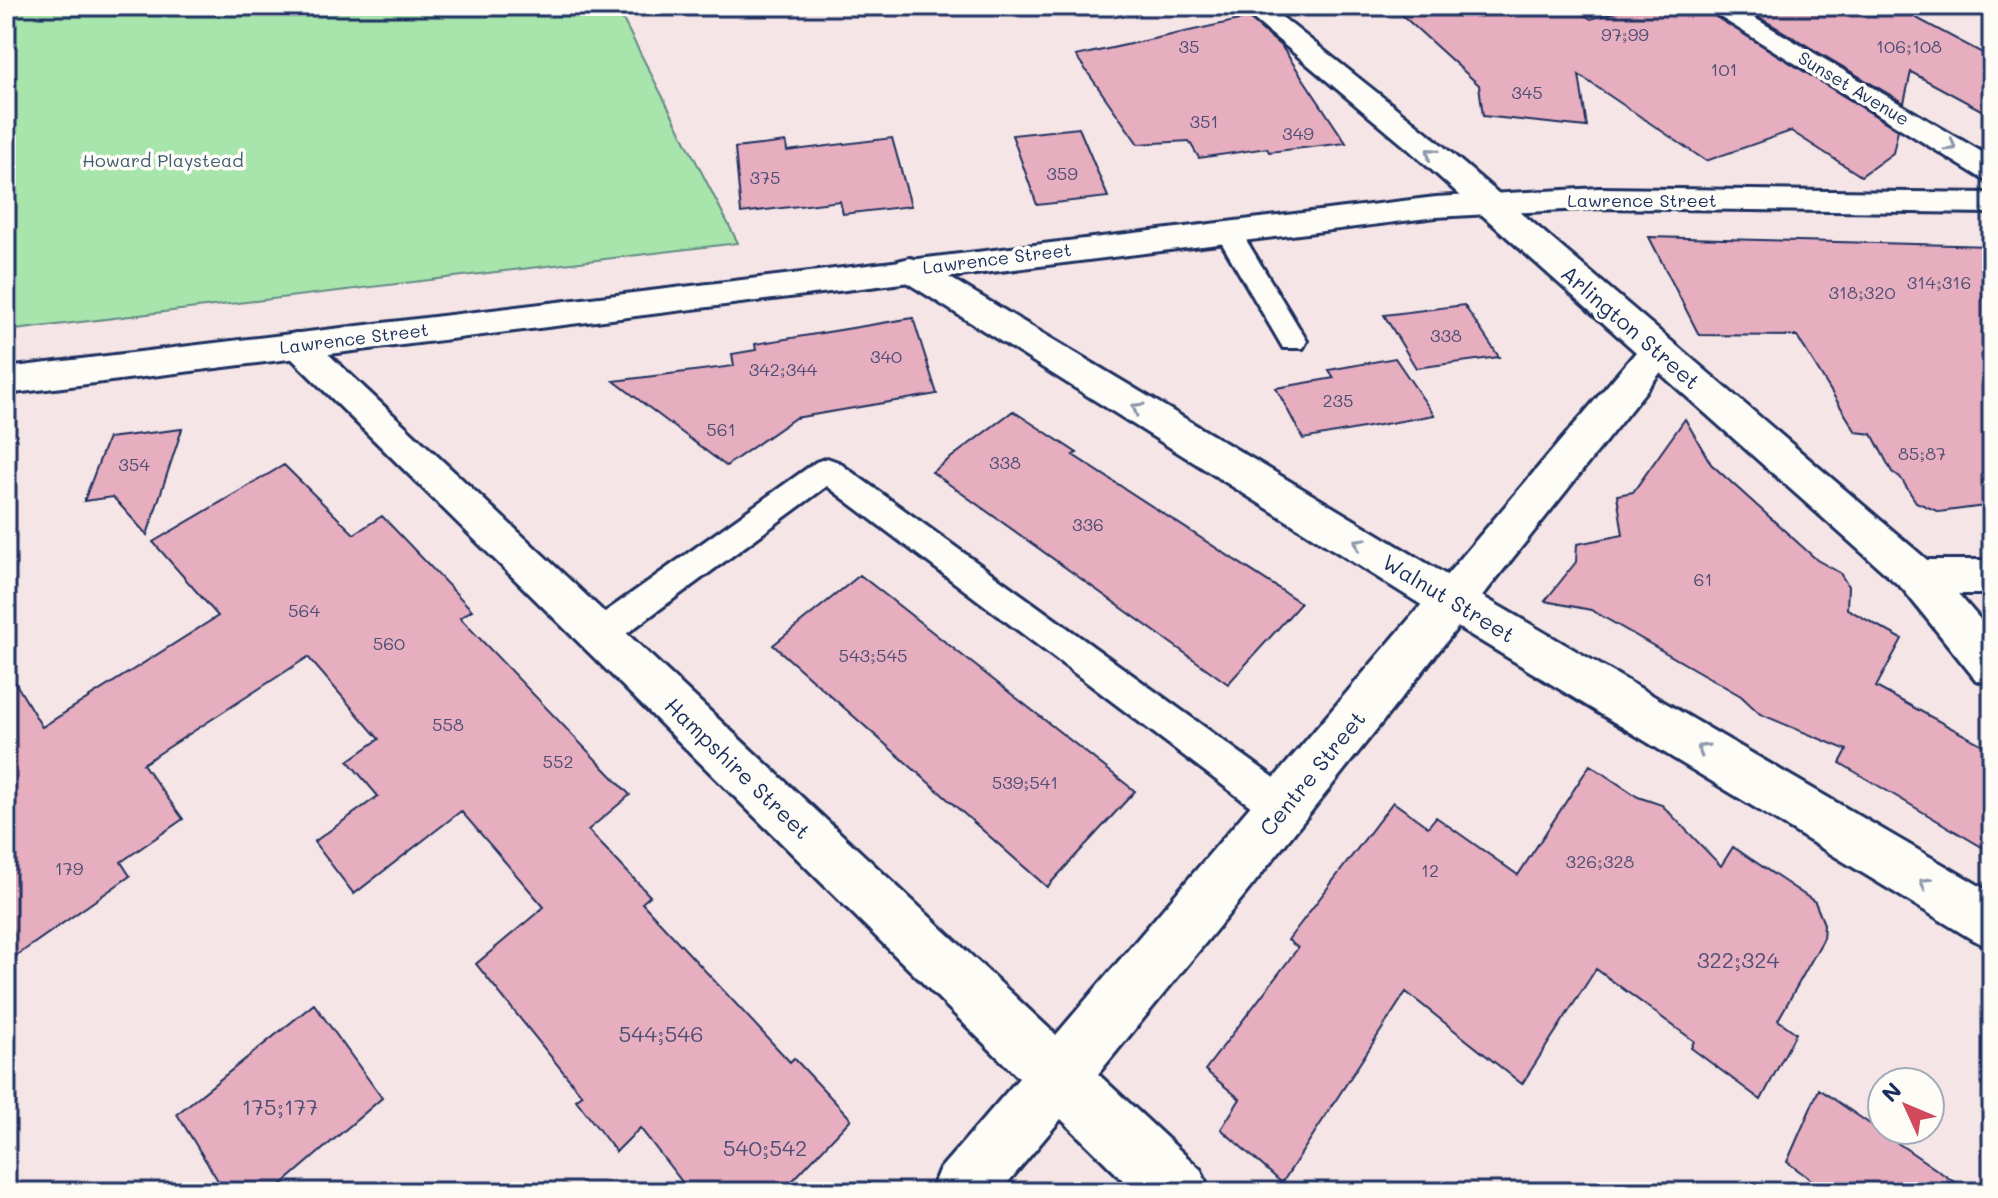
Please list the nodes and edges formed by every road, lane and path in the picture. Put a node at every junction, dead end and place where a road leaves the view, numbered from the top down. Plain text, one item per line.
1 (1251, 6) edge
2 (1715, 6) edge
3 (1992, 171) edge
4 (1992, 203) edge
5 (1490, 204) junction
6 (1227, 230) junction
7 (910, 269) junction
8 (1293, 341) dead end
9 (296, 345) junction
10 (1658, 350) junction
11 (6, 381) edge
12 (1918, 577) junction
13 (1992, 577) edge
14 (1452, 601) junction
15 (599, 635) junction
16 (1992, 666) edge
17 (1283, 807) junction
18 (1992, 922) edge
19 (1060, 1078) junction
20 (961, 1192) edge
21 (1179, 1192) edge

5 -> 1 street, Arlington Street
2 -> 3 street, Sunset Avenue
4 - 5 street, Lawrence Street
5 - 6 street, Lawrence Street
5 - 10 street, Arlington Street
6 - 7 street, Lawrence Street
6 - 8 lane
7 - 9 street, Lawrence Street
14 -> 7 street, Walnut Street
9 - 11 street, Lawrence Street
9 - 15 street, Hampshire Street
10 - 12 street, Arlington Street
10 - 14 street, Centre Street
12 - 13 street
12 - 16 street, Arlington Street
14 - 17 street, Centre Street
18 -> 14 street, Walnut Street
15 - 17 lane
15 - 19 street, Hampshire Street
17 - 19 street, Centre Street
19 - 20 street, Centre Street
19 - 21 street, Hampshire Street

